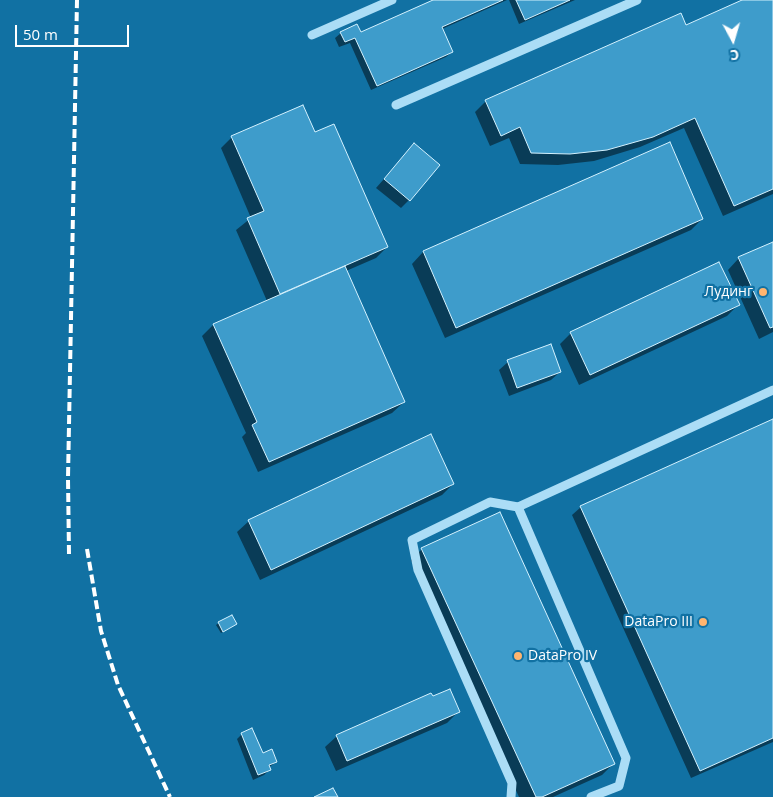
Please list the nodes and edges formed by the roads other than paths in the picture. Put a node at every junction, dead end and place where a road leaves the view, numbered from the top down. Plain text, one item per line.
1 (392, 0) edge
2 (637, 0) edge
3 (312, 35) dead end
4 (396, 105) dead end
5 (773, 390) edge
6 (518, 507) junction
7 (511, 797) edge
8 (591, 797) edge

1 - 3 lane
2 - 4 lane
5 - 6 lane
6 - 7 lane
6 - 8 lane

